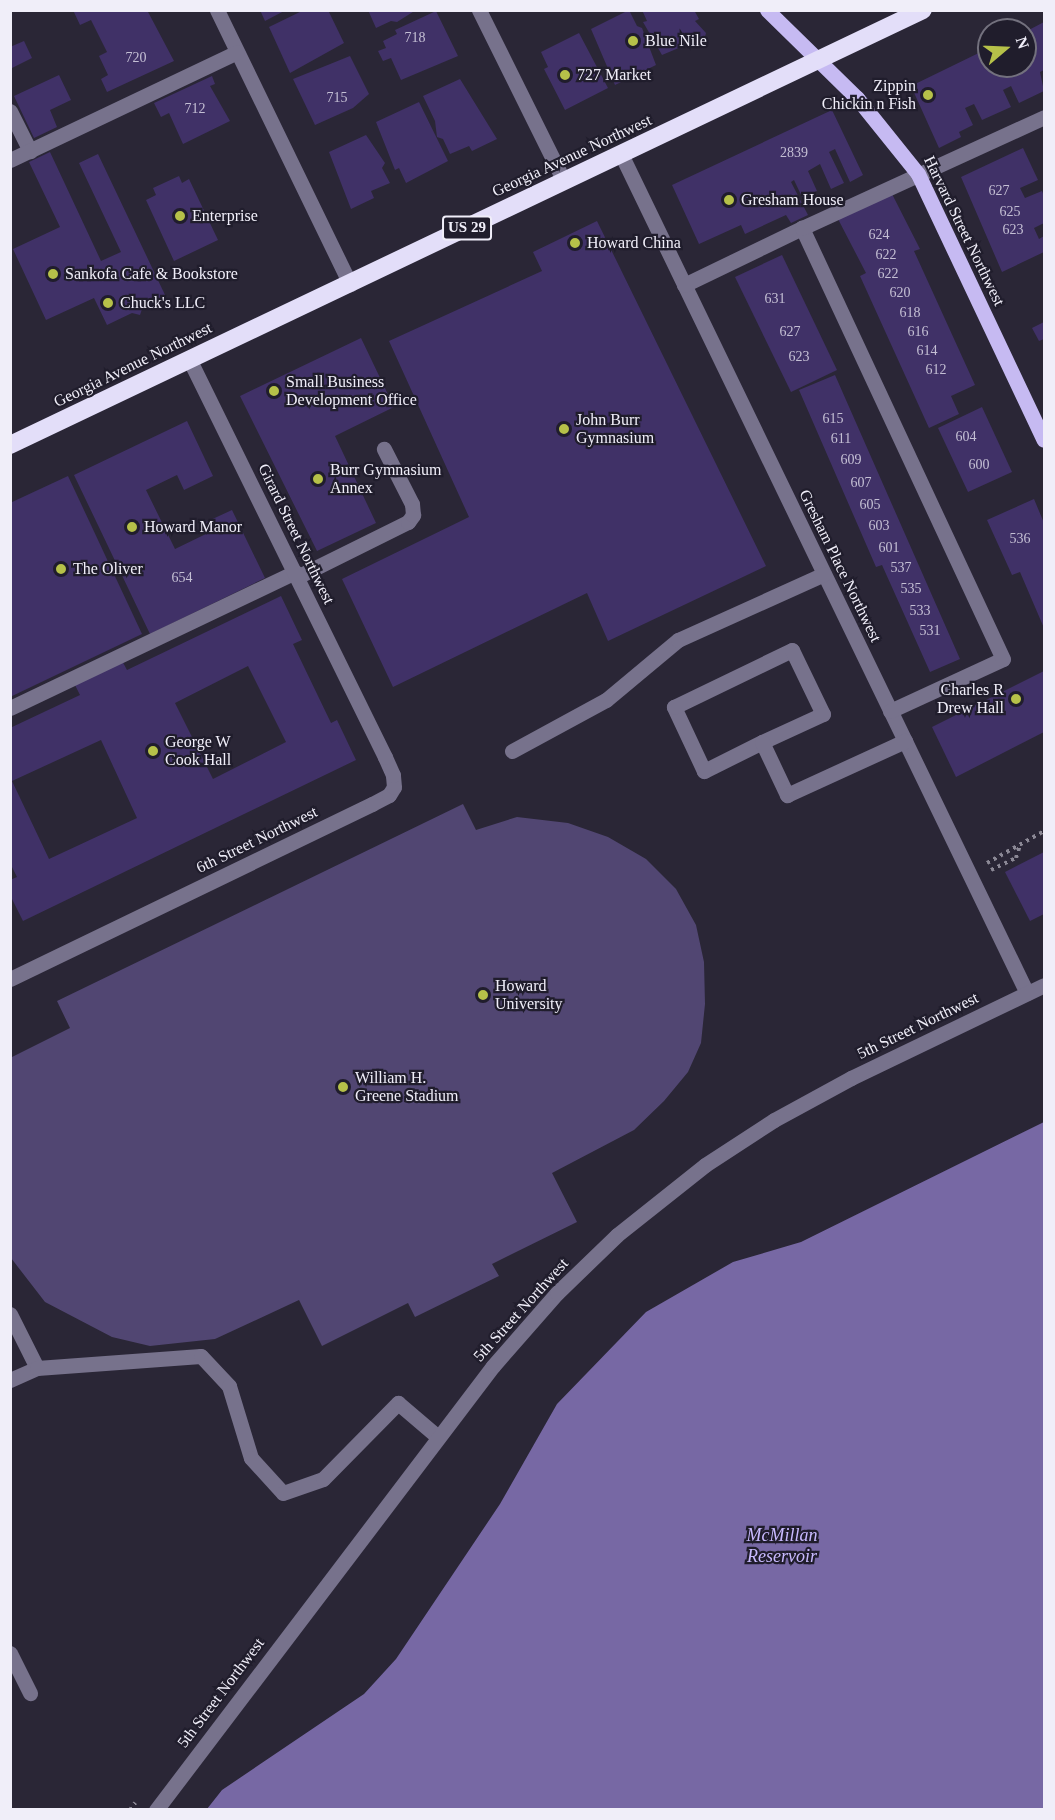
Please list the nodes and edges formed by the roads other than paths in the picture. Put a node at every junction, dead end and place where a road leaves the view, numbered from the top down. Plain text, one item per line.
1 (217, 10) edge
2 (479, 10) edge
3 (766, 10) edge
4 (922, 10) edge
5 (237, 52) junction
6 (818, 60) junction
7 (10, 111) edge
8 (1042, 123) edge
9 (30, 151) junction
10 (621, 154) junction
11 (10, 160) edge
12 (918, 174) junction
13 (564, 181) junction
14 (802, 228) junction
15 (350, 284) junction
16 (684, 285) junction
17 (190, 360) junction
18 (1044, 440) edge
19 (10, 445) edge
20 (384, 449) dead end
21 (824, 574) junction
22 (296, 575) junction
23 (10, 708) edge
24 (890, 711) junction
25 (369, 724) joint
26 (905, 741) junction
27 (762, 742) junction
28 (512, 751) dead end
29 (10, 979) edge
30 (1044, 985) edge
31 (1027, 993) junction
32 (10, 1314) edge
33 (37, 1368) junction
34 (10, 1380) edge
35 (438, 1437) junction
36 (10, 1653) edge
37 (30, 1693) dead end
38 (156, 1809) edge

1 - 5 street
2 - 13 street
3 - 6 main road, Harvard Street Northwest
4 - 6 highway, Georgia Avenue Northwest / US 29
5 - 9 street
5 - 15 street
6 - 10 highway, Georgia Avenue Northwest / US 29
6 - 12 main road, Harvard Street Northwest
7 - 9 street
8 - 12 street
9 - 11 street
10 - 13 highway, Georgia Avenue Northwest / US 29
10 - 16 street, Gresham Place Northwest
12 - 14 street
12 - 18 main road, Harvard Street Northwest
13 - 15 highway, Georgia Avenue Northwest / US 29
14 - 16 street
14 - 24 street
15 - 17 highway, Georgia Avenue Northwest / US 29
16 - 21 street, Gresham Place Northwest
17 - 19 highway, Georgia Avenue Northwest / US 29
17 - 22 street, Girard Street Northwest
20 - 22 street
21 - 24 street, Gresham Place Northwest
21 - 28 street
22 - 23 street
22 - 25 street, Girard Street Northwest
24 - 26 street, Gresham Place Northwest
25 - 29 street, 6th Street Northwest
26 - 27 street
26 - 31 street, Gresham Place Northwest
27 - 27 street
30 - 31 street, 5th Street Northwest
31 - 35 street, 5th Street Northwest
32 - 33 street
33 - 34 street
33 - 35 street
35 - 38 street, 5th Street Northwest
36 - 37 street

